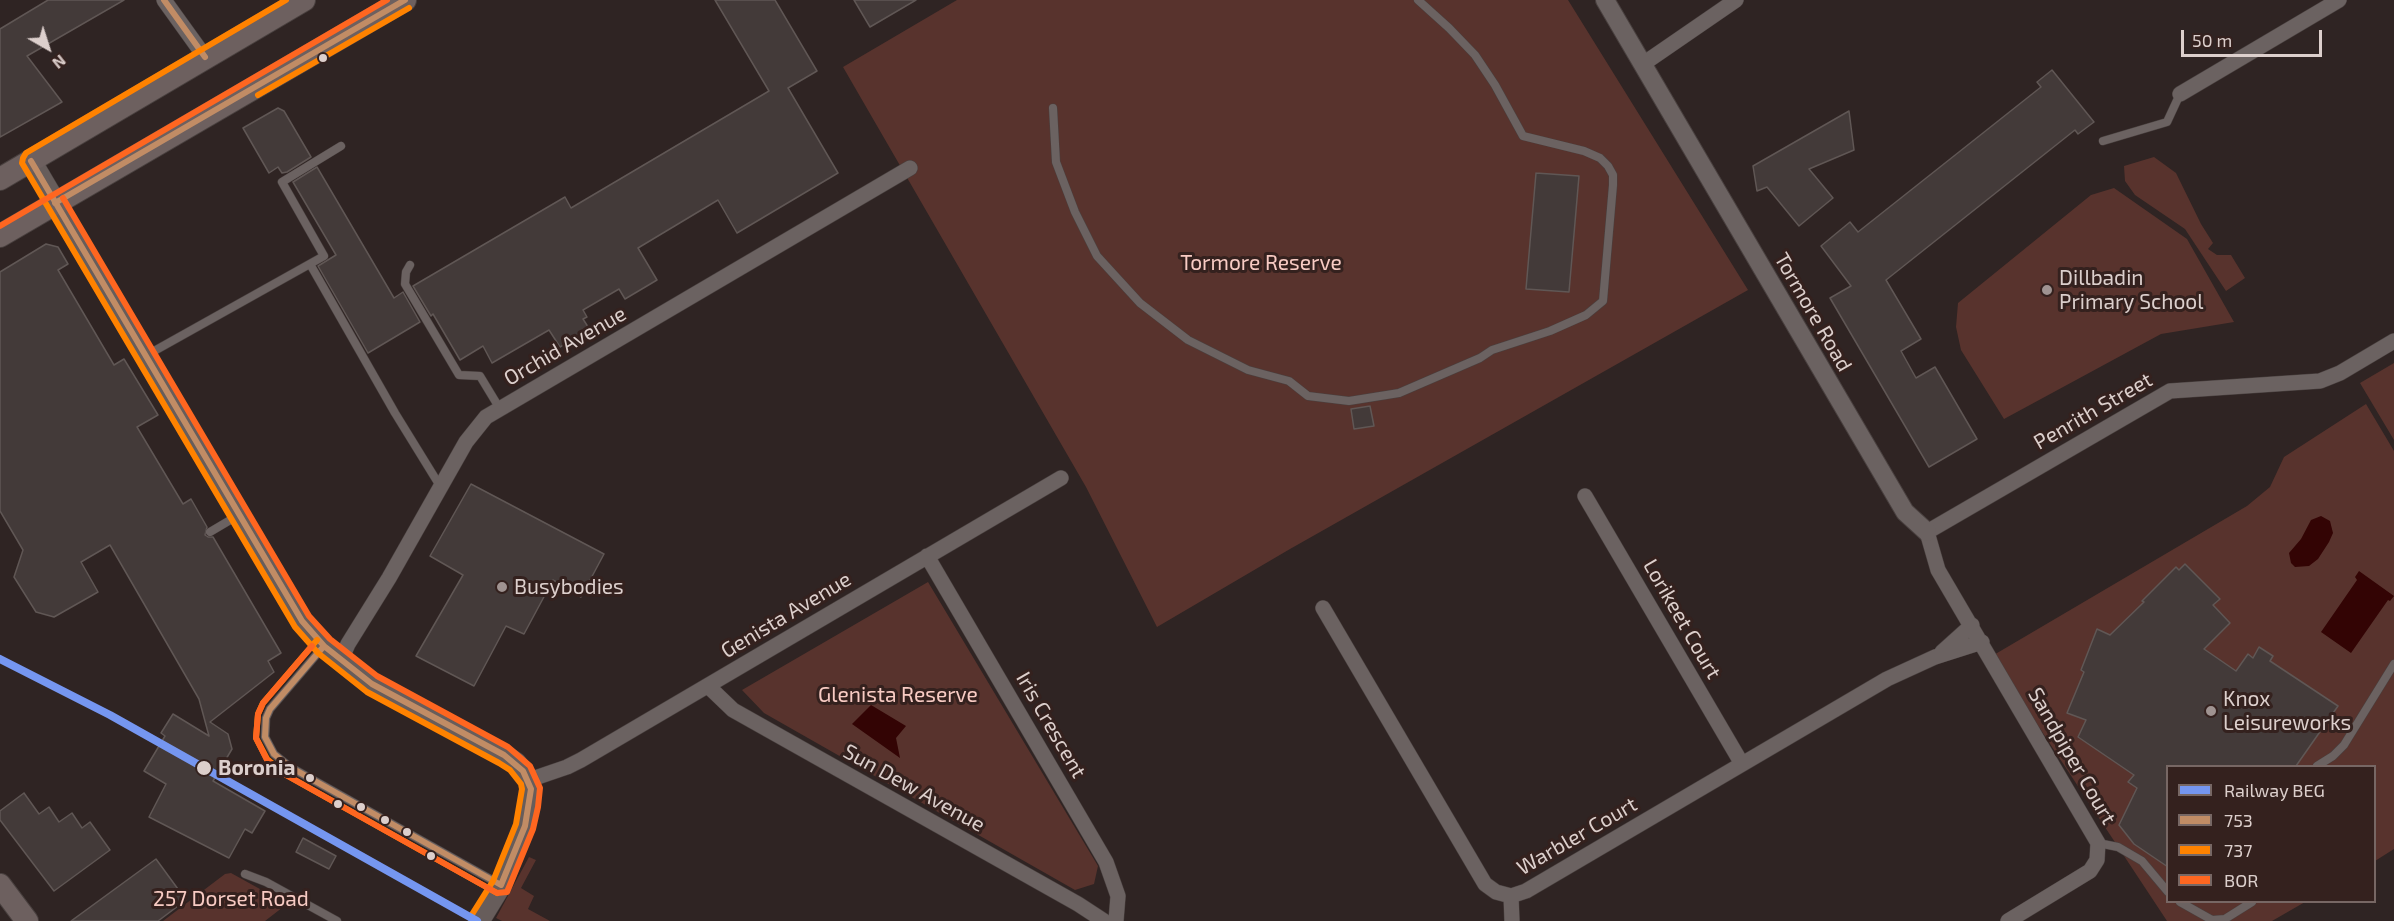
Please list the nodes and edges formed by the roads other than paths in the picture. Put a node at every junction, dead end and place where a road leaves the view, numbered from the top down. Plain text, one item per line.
1 (164, 0) edge
2 (304, 0) edge
3 (405, 0) edge
4 (1418, 0) edge
5 (1605, 0) edge
6 (1736, 0) edge
7 (2339, 0) edge
8 (205, 57) junction
9 (1643, 64) junction
10 (2180, 94) joint
11 (1053, 108) dead end
12 (2103, 141) dead end
13 (341, 146) dead end
14 (31, 160) junction
15 (910, 168) dead end
16 (0, 179) edge
17 (55, 203) junction
18 (0, 236) edge
19 (310, 264) junction
20 (410, 265) dead end
21 (2394, 341) edge
22 (146, 356) junction
23 (500, 409) junction
24 (1061, 478) dead end
25 (440, 486) junction
26 (1585, 496) dead end
27 (239, 515) junction
28 (210, 532) dead end
29 (1928, 532) junction
30 (927, 556) junction
31 (1323, 608) dead end
32 (1972, 625) junction
33 (1982, 642) junction
34 (324, 646) junction
35 (1935, 657) junction
36 (340, 660) junction
37 (2394, 664) edge
38 (708, 686) junction
39 (1742, 764) junction
40 (2319, 765) edge
41 (529, 780) junction
42 (2098, 843) junction
43 (245, 874) dead end
44 (0, 885) edge
45 (501, 885) junction
46 (2166, 890) edge
47 (1512, 896) junction
48 (2182, 903) edge
49 (2250, 903) edge
50 (482, 917) edge
51 (27, 921) edge
52 (338, 921) edge
53 (1104, 921) edge
54 (1116, 921) edge
55 (1512, 921) edge
56 (2008, 921) edge

1 - 8 street
2 - 8 main road
3 - 17 main road
4 - 11 lane
5 - 9 street, Tormore Road
6 - 9 street
7 - 10 street
8 - 14 main road
9 - 29 street, Tormore Road
10 - 12 lane
13 - 19 lane
14 - 16 main road
14 - 17 main road
15 - 23 street, Orchid Avenue
17 - 18 main road
17 - 22 main road
19 - 22 lane
19 - 25 lane
20 - 23 lane
21 - 29 street, Penrith Street
22 - 27 main road
23 - 25 street, Orchid Avenue
24 - 30 street, Genista Avenue
25 - 36 street, Orchid Avenue
26 - 39 street, Lorikeet Court
27 - 28 lane
27 - 34 main road
29 - 32 street
30 - 38 street, Genista Avenue
30 - 54 street, Iris Crescent
31 - 47 street, Warbler Court
32 - 33 street
32 - 35 street, Warbler Court
33 - 35 street, Warbler Court
33 - 42 street, Sandpiper Court
34 - 36 main road
34 - 45 lane
35 - 39 street, Warbler Court
36 - 41 main road
37 - 40 lane
38 - 41 street, Genista Avenue
38 - 53 street, Sun Dew Avenue
39 - 47 street, Warbler Court
41 - 45 main road
42 - 46 lane
42 - 56 street, Sandpiper Court
43 - 52 lane
44 - 51 main road
45 - 50 main road
47 - 55 street
48 - 49 lane

